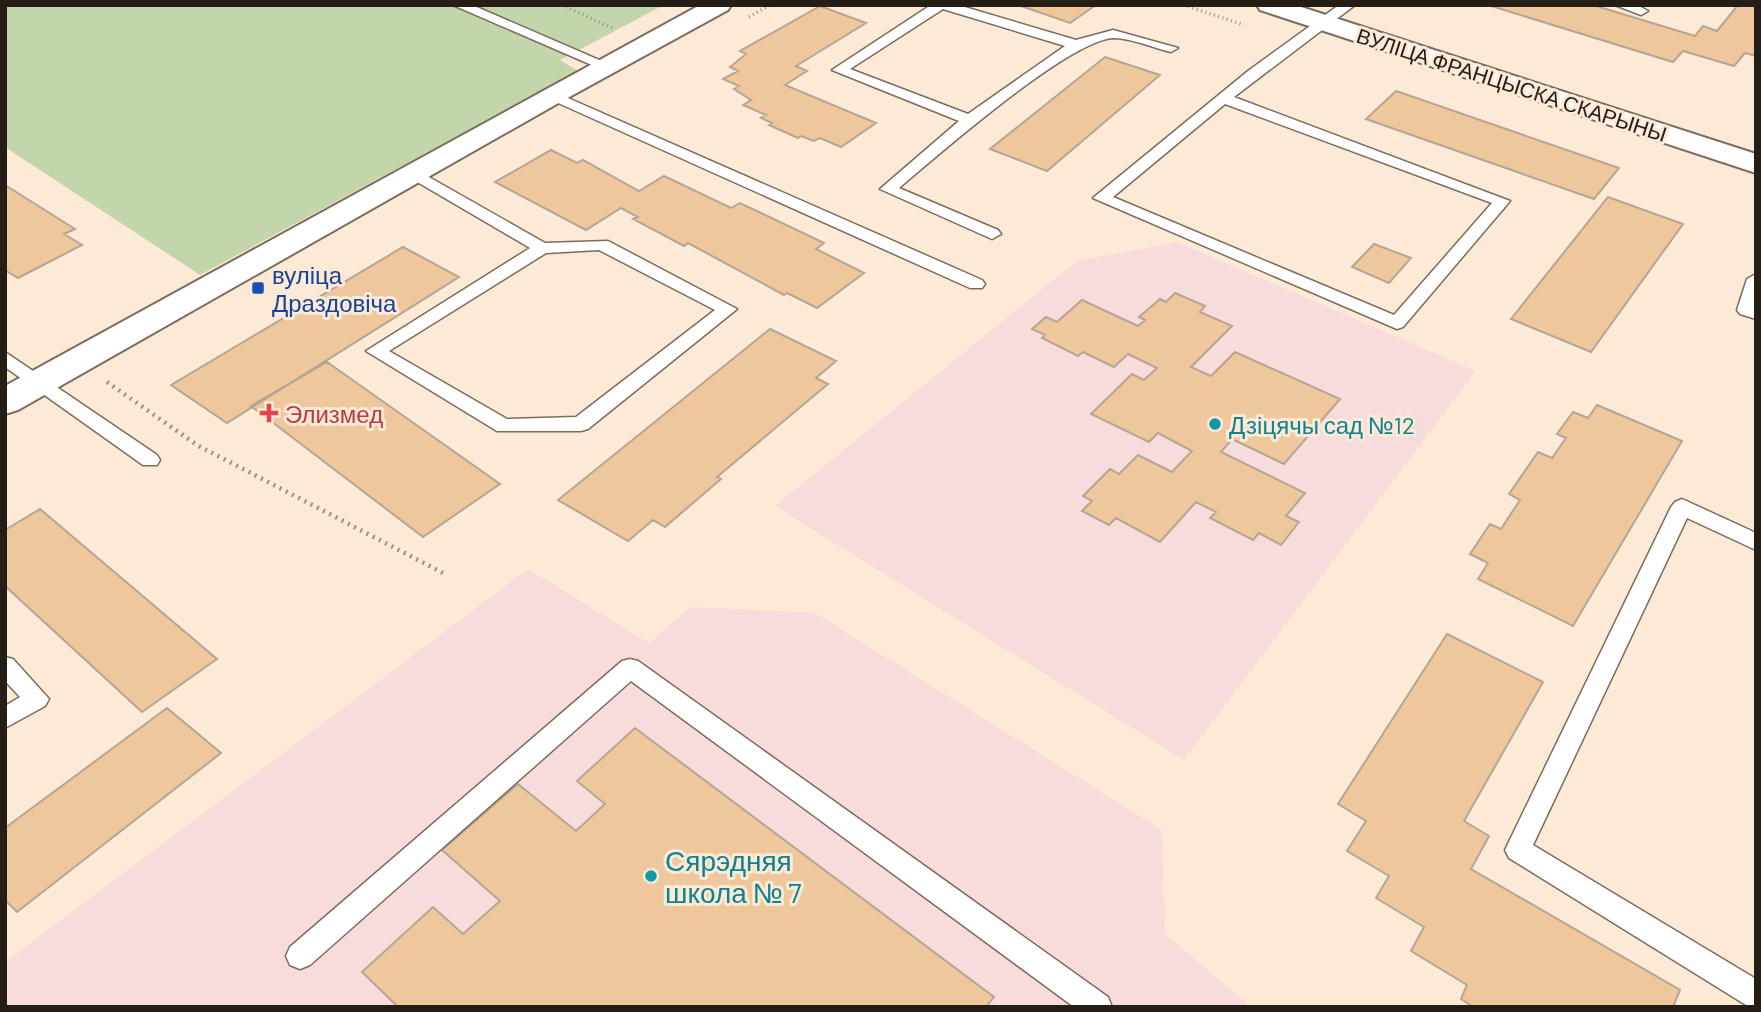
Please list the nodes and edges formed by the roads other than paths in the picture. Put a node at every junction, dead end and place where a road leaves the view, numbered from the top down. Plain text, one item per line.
1 (460, 5) edge
2 (719, 5) edge
3 (942, 5) edge
4 (1269, 5) edge
5 (1348, 5) edge
6 (1622, 5) edge
7 (1642, 11) dead end
8 (1321, 22) junction
9 (1076, 45) junction
10 (1171, 48) dead end
11 (606, 66) junction
12 (552, 94) junction
13 (1225, 99) junction
14 (970, 120) junction
15 (1756, 163) edge
16 (413, 173) junction
17 (992, 234) dead end
18 (542, 248) junction
19 (1756, 279) edge
20 (976, 284) dead end
21 (1756, 313) edge
22 (5, 358) edge
23 (40, 383) junction
24 (5, 402) edge
25 (150, 460) dead end
26 (1756, 542) edge
27 (5, 666) edge
28 (5, 718) edge
29 (300, 956) dead end
30 (1756, 995) edge
31 (1097, 1007) edge

1 - 11 lane
2 - 11 street
3 - 9 lane
3 - 14 lane
4 - 8 street, ВУЛІЦА ФРАНЦЫСКА СКАРЫНЫ
5 - 8 lane
6 - 7 lane
8 - 13 lane
8 - 15 street, ВУЛІЦА ФРАНЦЫСКА СКАРЫНЫ
9 - 10 lane
9 - 14 lane
11 - 12 street
12 - 16 street
12 - 20 lane
13 - 13 lane
14 - 17 lane
16 - 18 lane
16 - 23 street
18 - 18 lane
19 - 21 lane
22 - 23 lane
23 - 24 street
23 - 25 lane
26 - 30 lane
27 - 28 lane
29 - 31 lane

